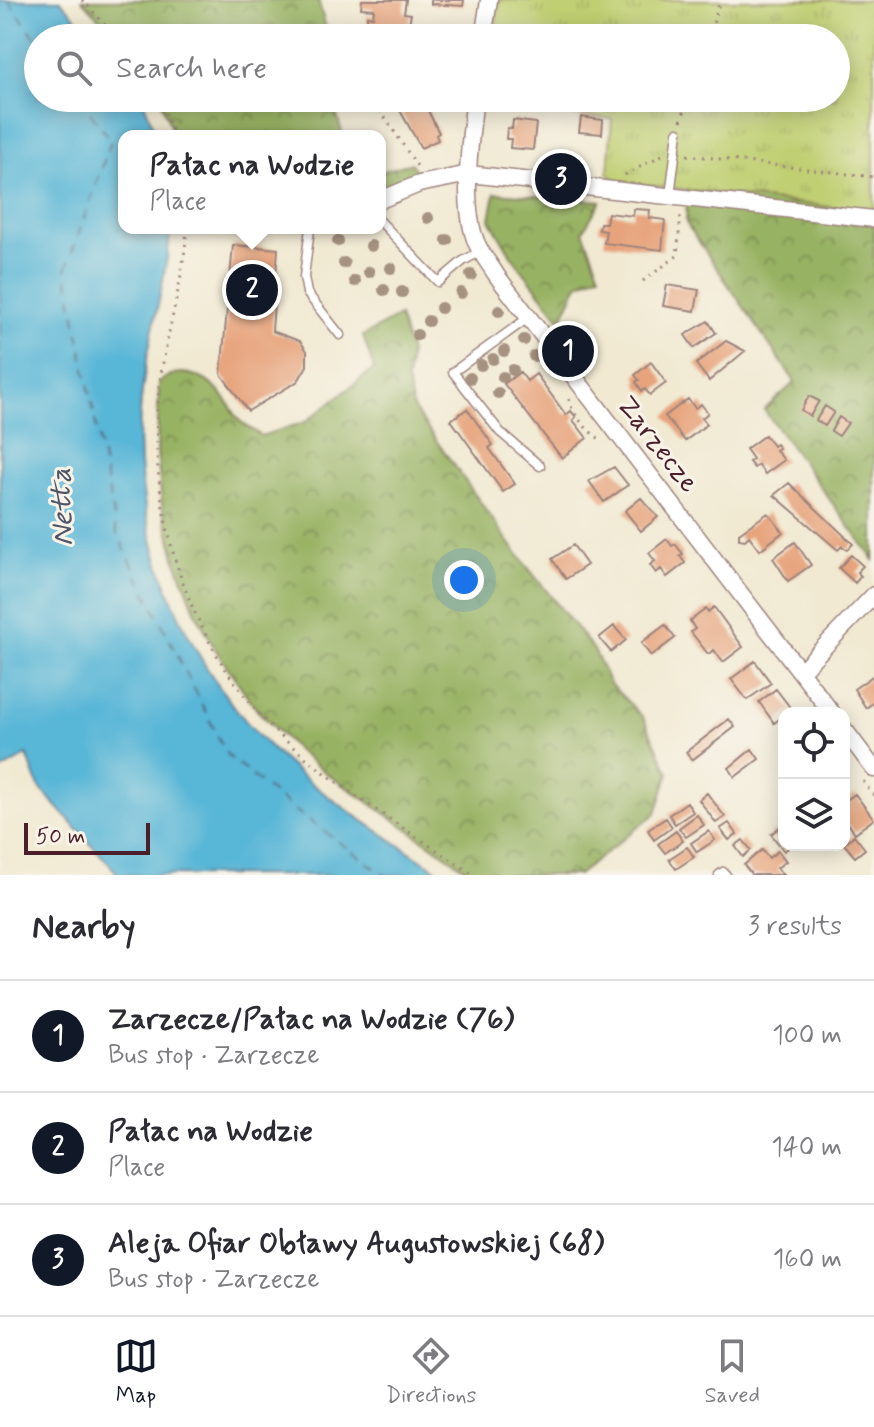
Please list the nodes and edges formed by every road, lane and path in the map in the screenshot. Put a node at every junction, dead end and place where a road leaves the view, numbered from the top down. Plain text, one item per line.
1 (82, 0) edge
2 (489, 0) edge
3 (720, 0) edge
4 (104, 24) edge
5 (485, 24) edge
6 (713, 24) edge
7 (381, 112) edge
8 (474, 112) edge
9 (684, 112) edge
10 (678, 132) joint
11 (675, 154) junction
12 (469, 174) junction
13 (614, 177) dead end
14 (874, 177) edge
15 (427, 182) junction
16 (677, 197) junction
17 (386, 198) edge
18 (874, 219) edge
19 (386, 227) edge
20 (187, 234) edge
21 (309, 234) edge
22 (482, 251) junction
23 (643, 281) dead end
24 (529, 318) junction
25 (340, 335) dead end
26 (540, 466) dead end
27 (874, 595) edge
28 (801, 671) junction
29 (828, 707) edge
30 (850, 737) edge
31 (874, 769) edge
32 (474, 875) edge
33 (719, 875) edge
34 (726, 875) edge

1 - 4 path
2 - 5 street
3 - 6 path
7 - 15 path
8 - 12 street, Zarzecze
9 - 10 path
10 - 11 lane
11 - 13 path
11 - 14 path
11 - 16 lane
12 - 15 street
12 - 16 street
12 - 22 street, Zarzecze
15 - 17 street
16 - 18 street
16 - 23 path
19 - 22 lane
20 - 32 path
21 - 25 lane
22 - 24 street, Zarzecze
24 - 26 lane
24 - 28 street, Zarzecze
27 - 28 street
28 - 29 street, Zarzecze
30 - 31 street
33 - 34 lane

